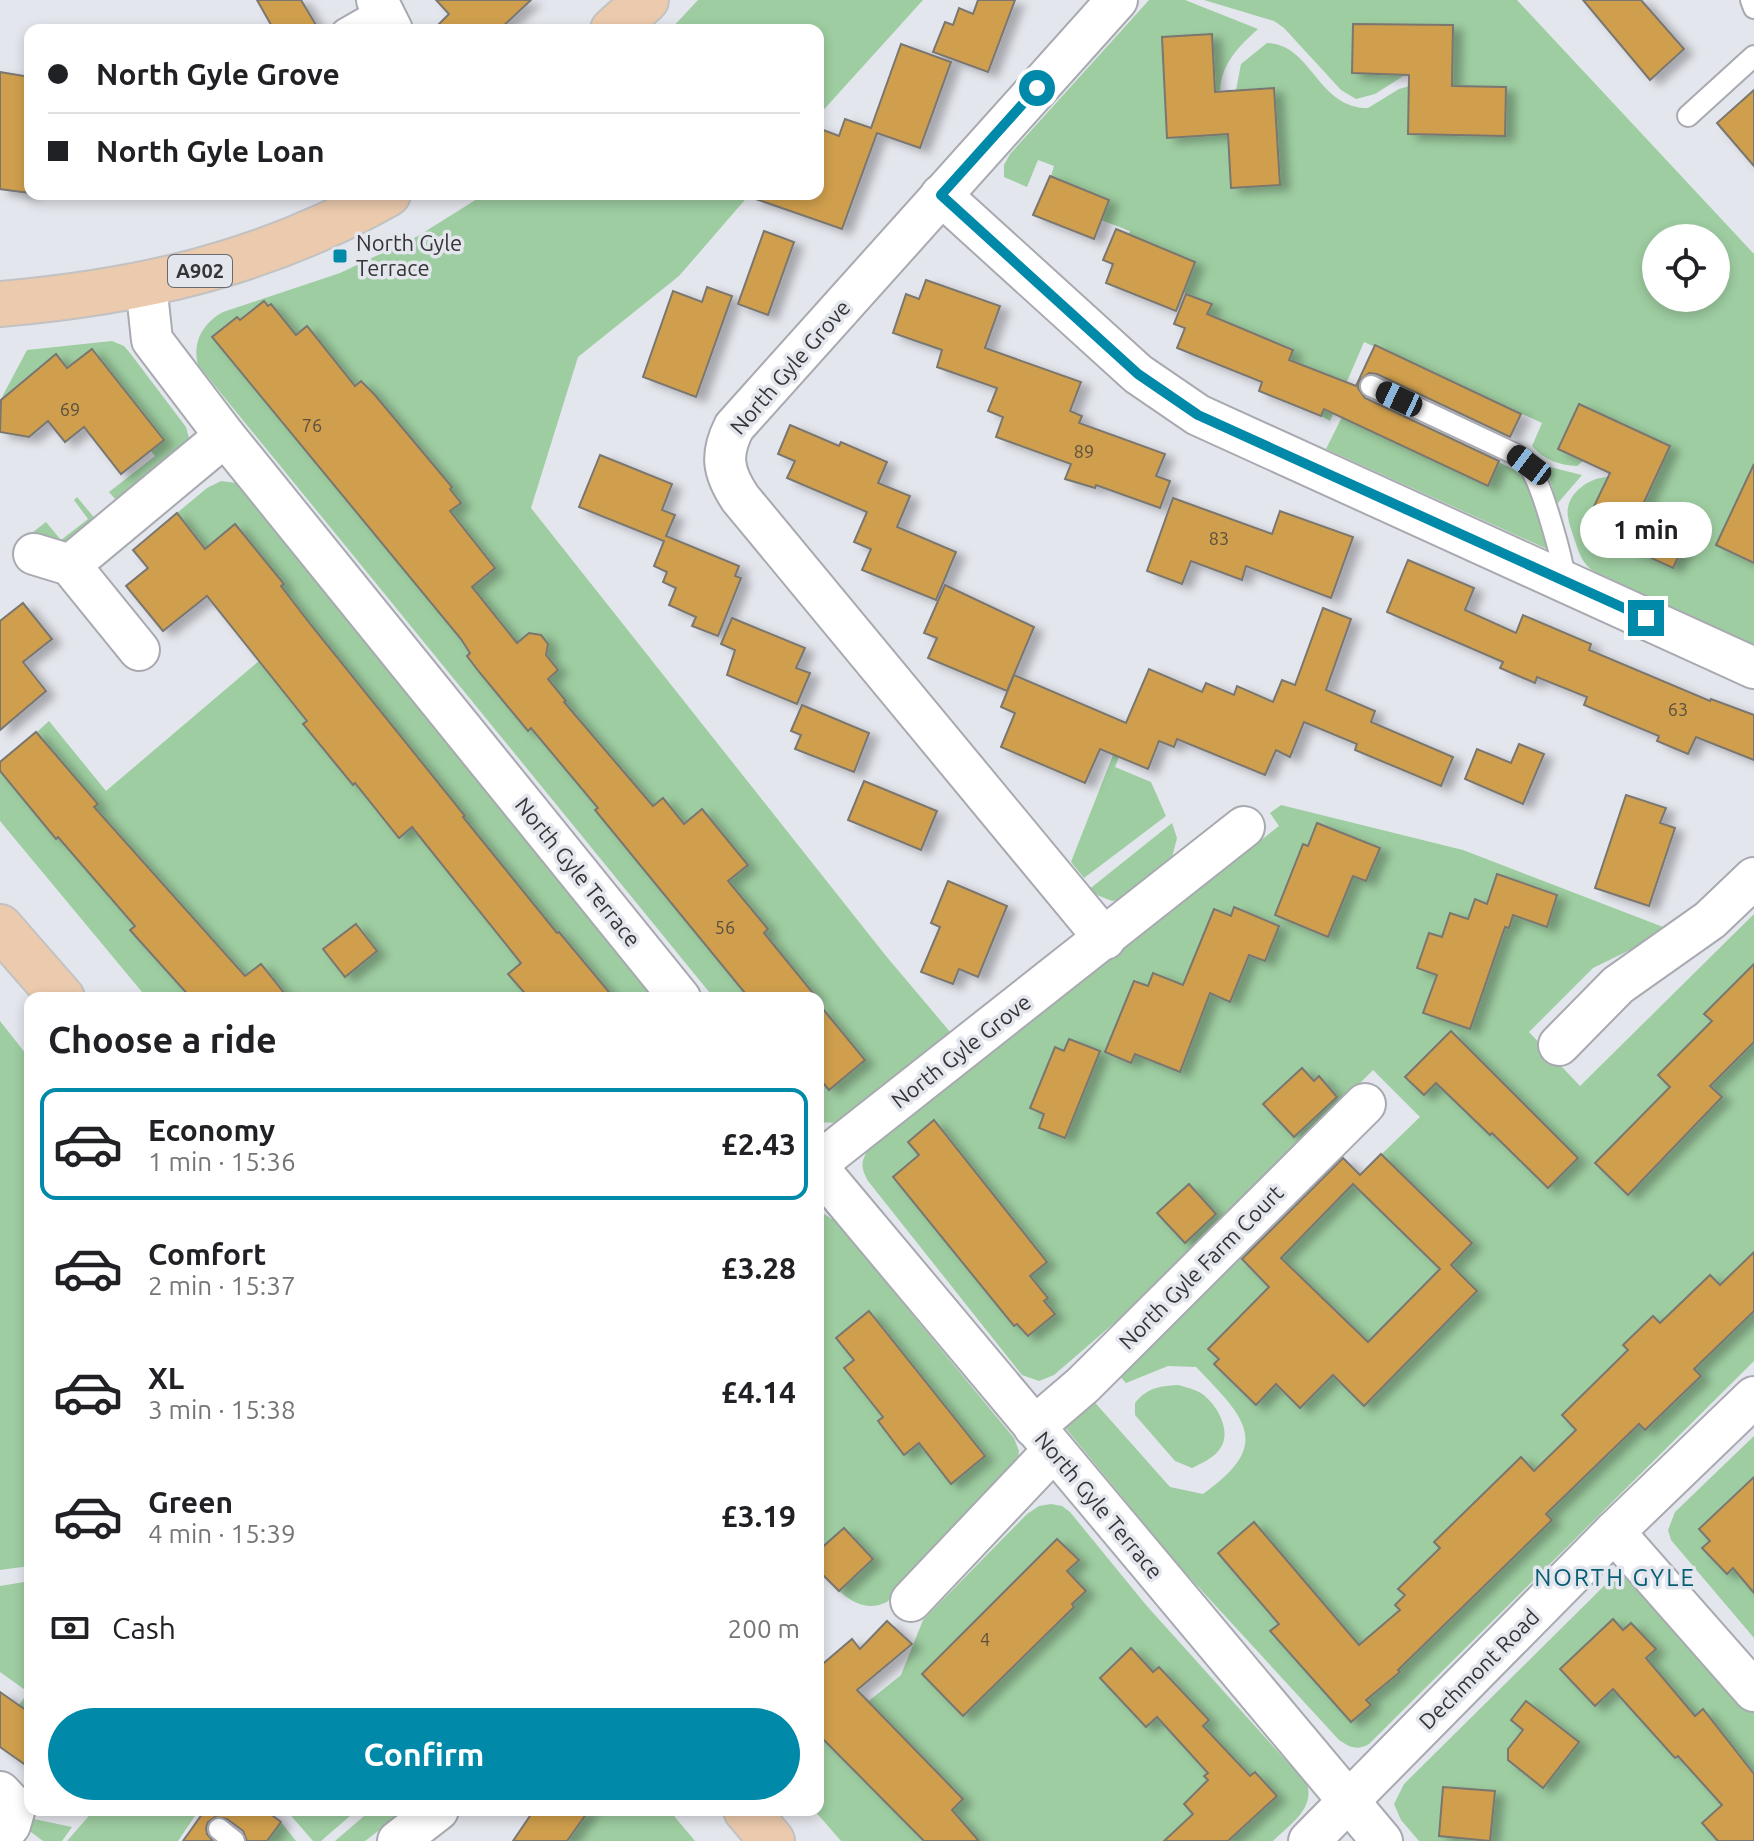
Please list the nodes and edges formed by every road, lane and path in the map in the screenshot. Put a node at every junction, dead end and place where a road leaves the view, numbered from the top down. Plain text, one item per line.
1 (646, 0) edge
2 (1117, 0) edge
3 (1751, 0) edge
4 (1754, 8) edge
5 (384, 13) edge
6 (357, 24) edge
7 (620, 24) edge
8 (1754, 56) edge
9 (1688, 116) dead end
10 (941, 195) junction
11 (376, 200) edge
12 (146, 284) junction
13 (0, 304) edge
14 (1371, 386) dead end
15 (225, 436) junction
16 (1565, 581) junction
17 (139, 650) dead end
18 (1754, 668) edge
19 (1244, 827) dead end
20 (1754, 878) edge
21 (5, 930) edge
22 (1105, 939) junction
23 (57, 992) edge
24 (675, 992) edge
25 (1559, 1045) dead end
26 (1365, 1104) dead end
27 (824, 1160) edge
28 (824, 1172) edge
29 (1754, 1397) edge
30 (1044, 1439) junction
31 (1614, 1532) junction
32 (911, 1601) dead end
33 (1754, 1691) edge
34 (0, 1792) edge
35 (1348, 1802) junction
36 (430, 1816) edge
37 (751, 1816) edge
38 (0, 1837) edge
39 (398, 1841) edge
40 (772, 1841) edge
41 (1309, 1841) edge
42 (1382, 1841) edge

1 - 7 main road
2 - 10 street, North Gyle Grove
3 - 4 lane
5 - 6 lane
8 - 9 lane
10 - 16 street
10 - 22 street, North Gyle Grove
11 - 12 main road, A902
12 - 13 main road, A902
12 - 15 street, North Gyle Terrace
14 - 16 lane
15 - 17 street
15 - 24 street, North Gyle Terrace
16 - 18 street
19 - 22 street, North Gyle Grove
20 - 25 street
21 - 23 main road
22 - 27 street, North Gyle Grove
26 - 30 street, North Gyle Farm Court
28 - 30 street, North Gyle Terrace
29 - 31 street, Dechmont Road
30 - 32 street, North Gyle Farm Court
30 - 35 street, North Gyle Terrace
31 - 33 street
31 - 35 street, Dechmont Road
34 - 38 street
35 - 41 street, Dechmont Road
35 - 42 street, North Gyle Terrace
36 - 39 street
37 - 40 main road

